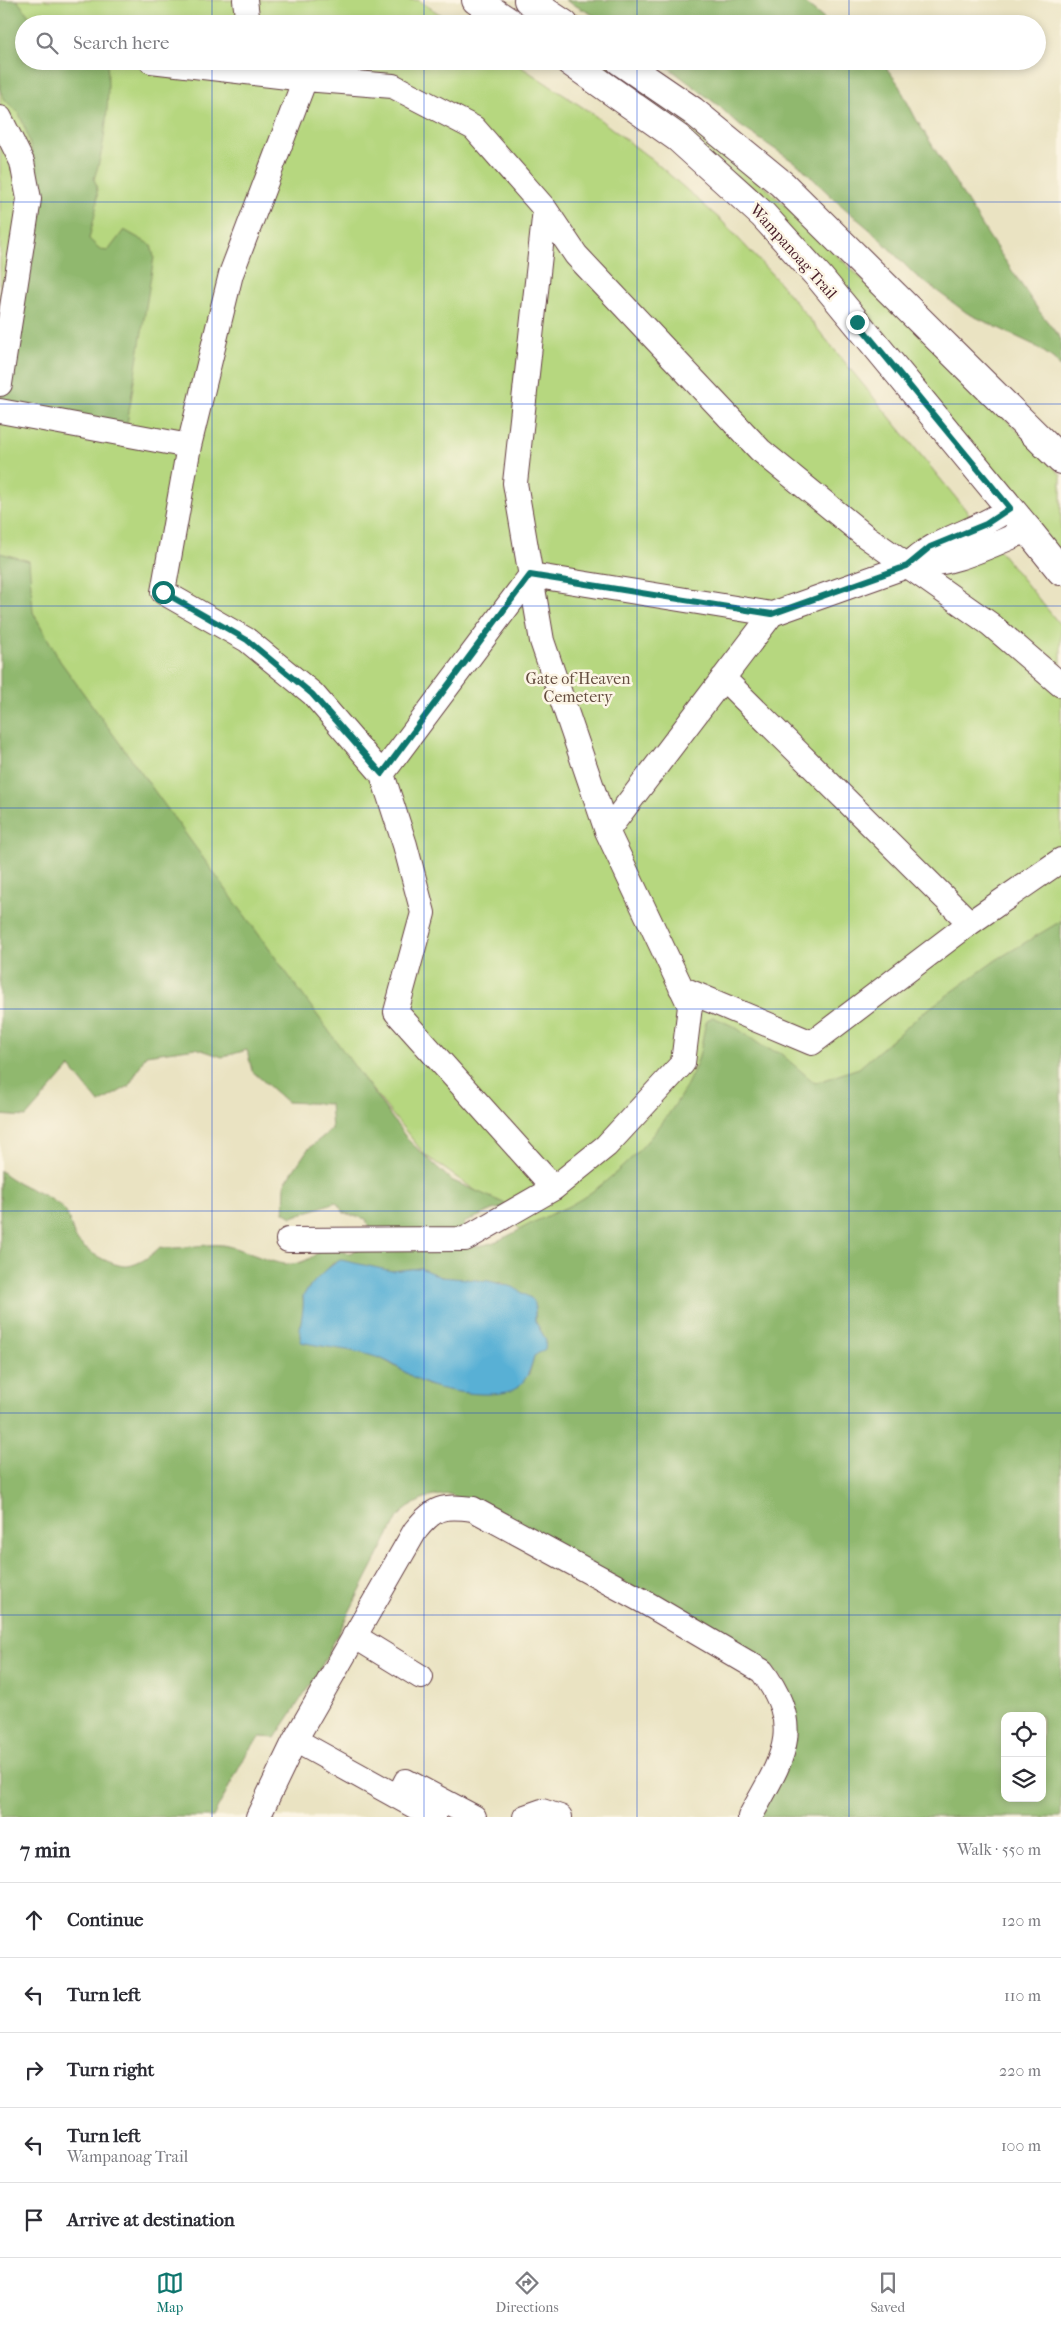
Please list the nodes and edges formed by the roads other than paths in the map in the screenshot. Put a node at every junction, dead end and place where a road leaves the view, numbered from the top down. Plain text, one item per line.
1 (245, 0) edge
2 (476, 0) edge
3 (528, 0) edge
4 (247, 15) edge
5 (498, 15) edge
6 (550, 15) edge
7 (267, 70) edge
8 (582, 70) edge
9 (633, 70) edge
10 (305, 79) junction
11 (0, 118) edge
12 (545, 209) junction
13 (0, 384) edge
14 (0, 411) edge
15 (189, 446) junction
16 (1061, 460) edge
17 (1010, 508) junction
18 (1028, 530) junction
19 (907, 566) junction
20 (1061, 571) edge
21 (530, 575) junction
22 (772, 614) junction
23 (723, 678) junction
24 (1061, 685) edge
25 (382, 774) junction
26 (607, 831) junction
27 (1061, 860) edge
28 (970, 923) junction
29 (681, 988) junction
30 (554, 1188) junction
31 (288, 1240) dead end
32 (354, 1636) junction
33 (422, 1677) dead end
34 (295, 1740) junction
35 (398, 1797) junction
36 (258, 1817) edge
37 (434, 1817) edge
38 (474, 1817) edge
39 (525, 1817) edge
40 (560, 1817) edge
41 (750, 1817) edge

1 - 4 street
2 - 5 main road
3 - 6 main road
7 - 10 street
8 - 17 main road, Wampanoag Trail
9 - 16 main road
10 - 12 street
10 - 15 street
11 - 13 street
12 - 19 street
12 - 21 street
14 - 15 street
15 - 25 street
17 - 18 main road, Wampanoag Trail
17 - 19 street
18 - 19 street
18 - 20 main road, Wampanoag Trail
19 - 22 street
19 - 24 street
21 - 22 street
21 - 25 street
21 - 26 street
22 - 23 street
23 - 26 street
23 - 28 street
25 - 30 street
26 - 29 street
27 - 28 street
28 - 29 street
29 - 30 street
30 - 31 street
32 - 33 street
32 - 34 street
32 - 41 street
34 - 35 street
34 - 36 street
35 - 37 street
35 - 38 street
39 - 40 street

